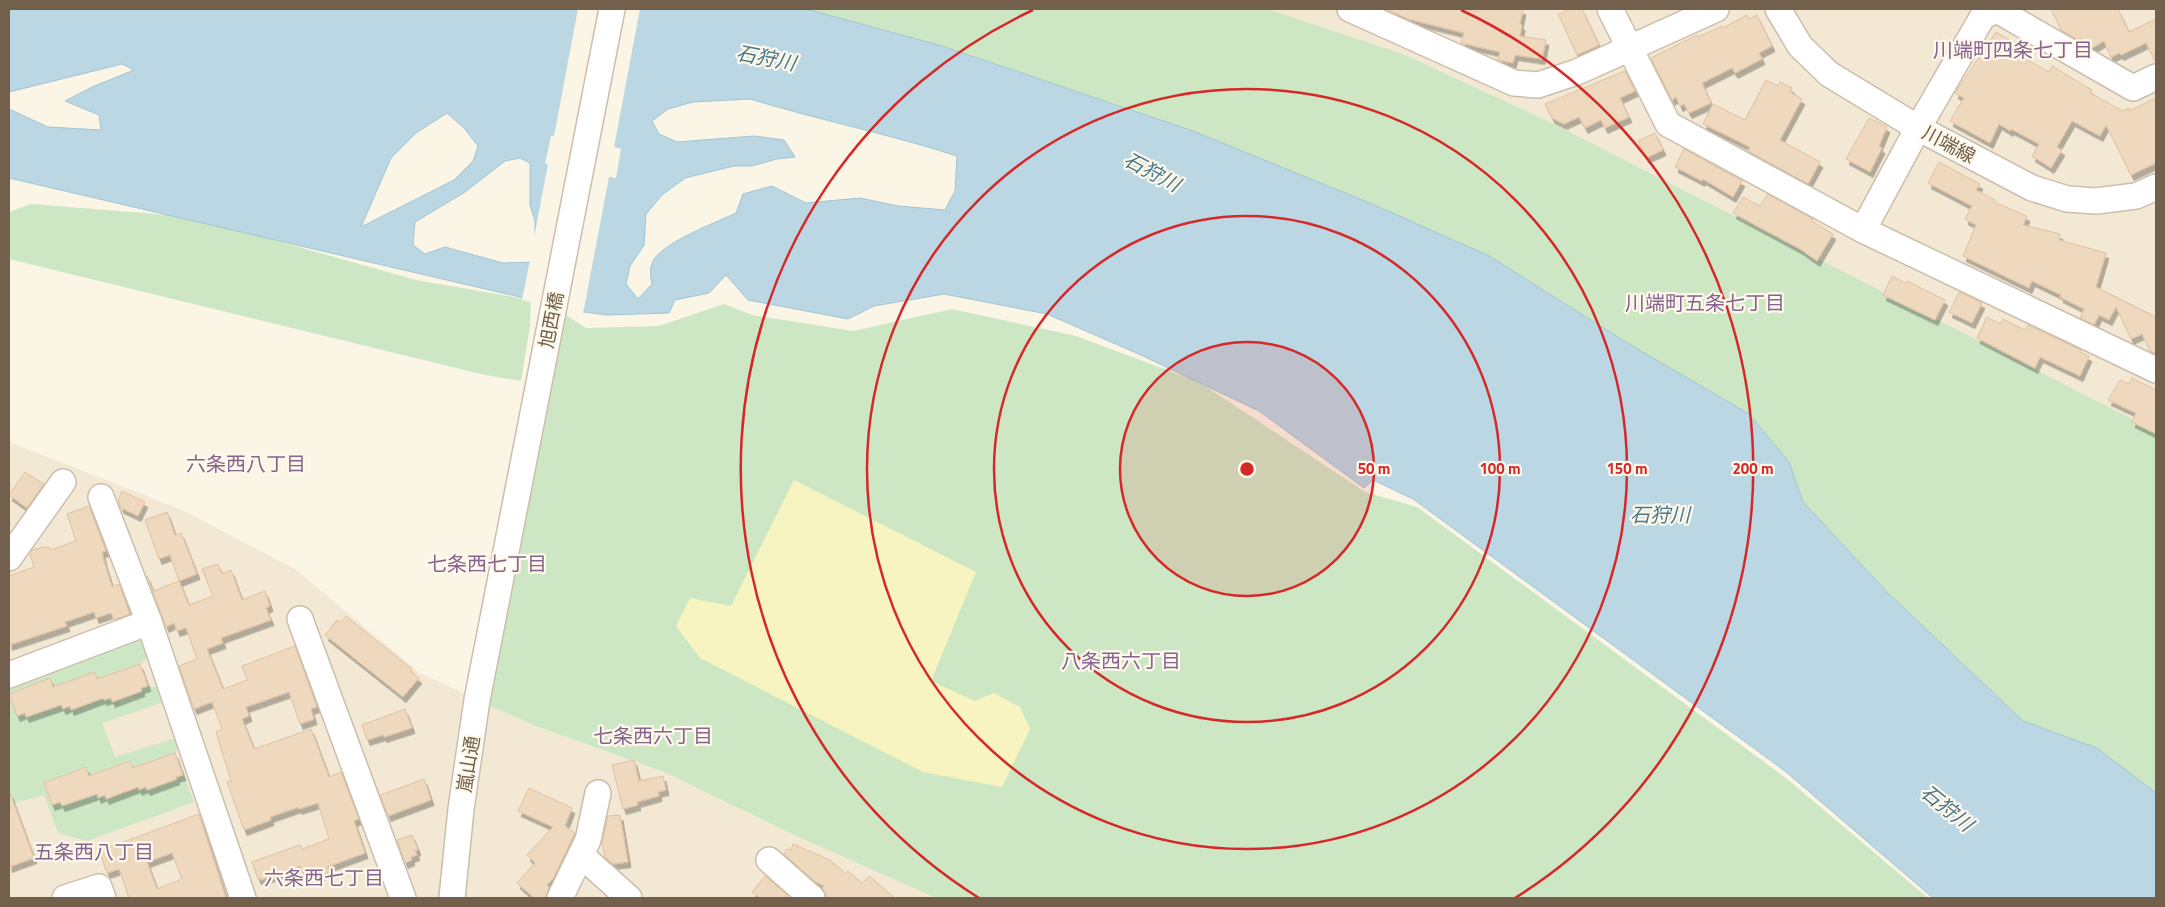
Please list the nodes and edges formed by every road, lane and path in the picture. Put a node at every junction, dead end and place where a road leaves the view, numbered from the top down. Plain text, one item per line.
1 (612, 9) edge
2 (1350, 9) edge
3 (1610, 9) edge
4 (1716, 9) edge
5 (1778, 9) edge
6 (1999, 9) edge
7 (1385, 16) edge
8 (1628, 48) junction
9 (2156, 78) edge
10 (1918, 128) junction
11 (2156, 187) edge
12 (1863, 230) junction
13 (2150, 361) edge
14 (63, 482) dead end
15 (102, 497) dead end
16 (9, 558) edge
17 (300, 619) dead end
18 (149, 622) junction
19 (491, 631) joint
20 (9, 675) edge
21 (598, 793) dead end
22 (582, 856) junction
23 (769, 860) dead end
24 (65, 898) edge
25 (102, 898) edge
26 (243, 898) edge
27 (403, 898) edge
28 (452, 898) edge
29 (560, 898) edge
30 (629, 898) edge
31 (812, 898) edge

1 - 19 street, 旭西橋
2 - 7 street
3 - 8 street
4 - 8 street
5 - 10 street, 川端線
6 - 9 street
6 - 10 street
7 - 8 street
8 - 12 street
10 - 11 street, 川端線
10 - 12 street
12 - 13 street
14 - 16 street
15 - 18 street
17 - 27 street
18 - 20 street
18 - 26 street
19 - 28 street, 嵐山通
21 - 22 street
22 - 29 street
22 - 30 street
23 - 31 street
24 - 25 street

